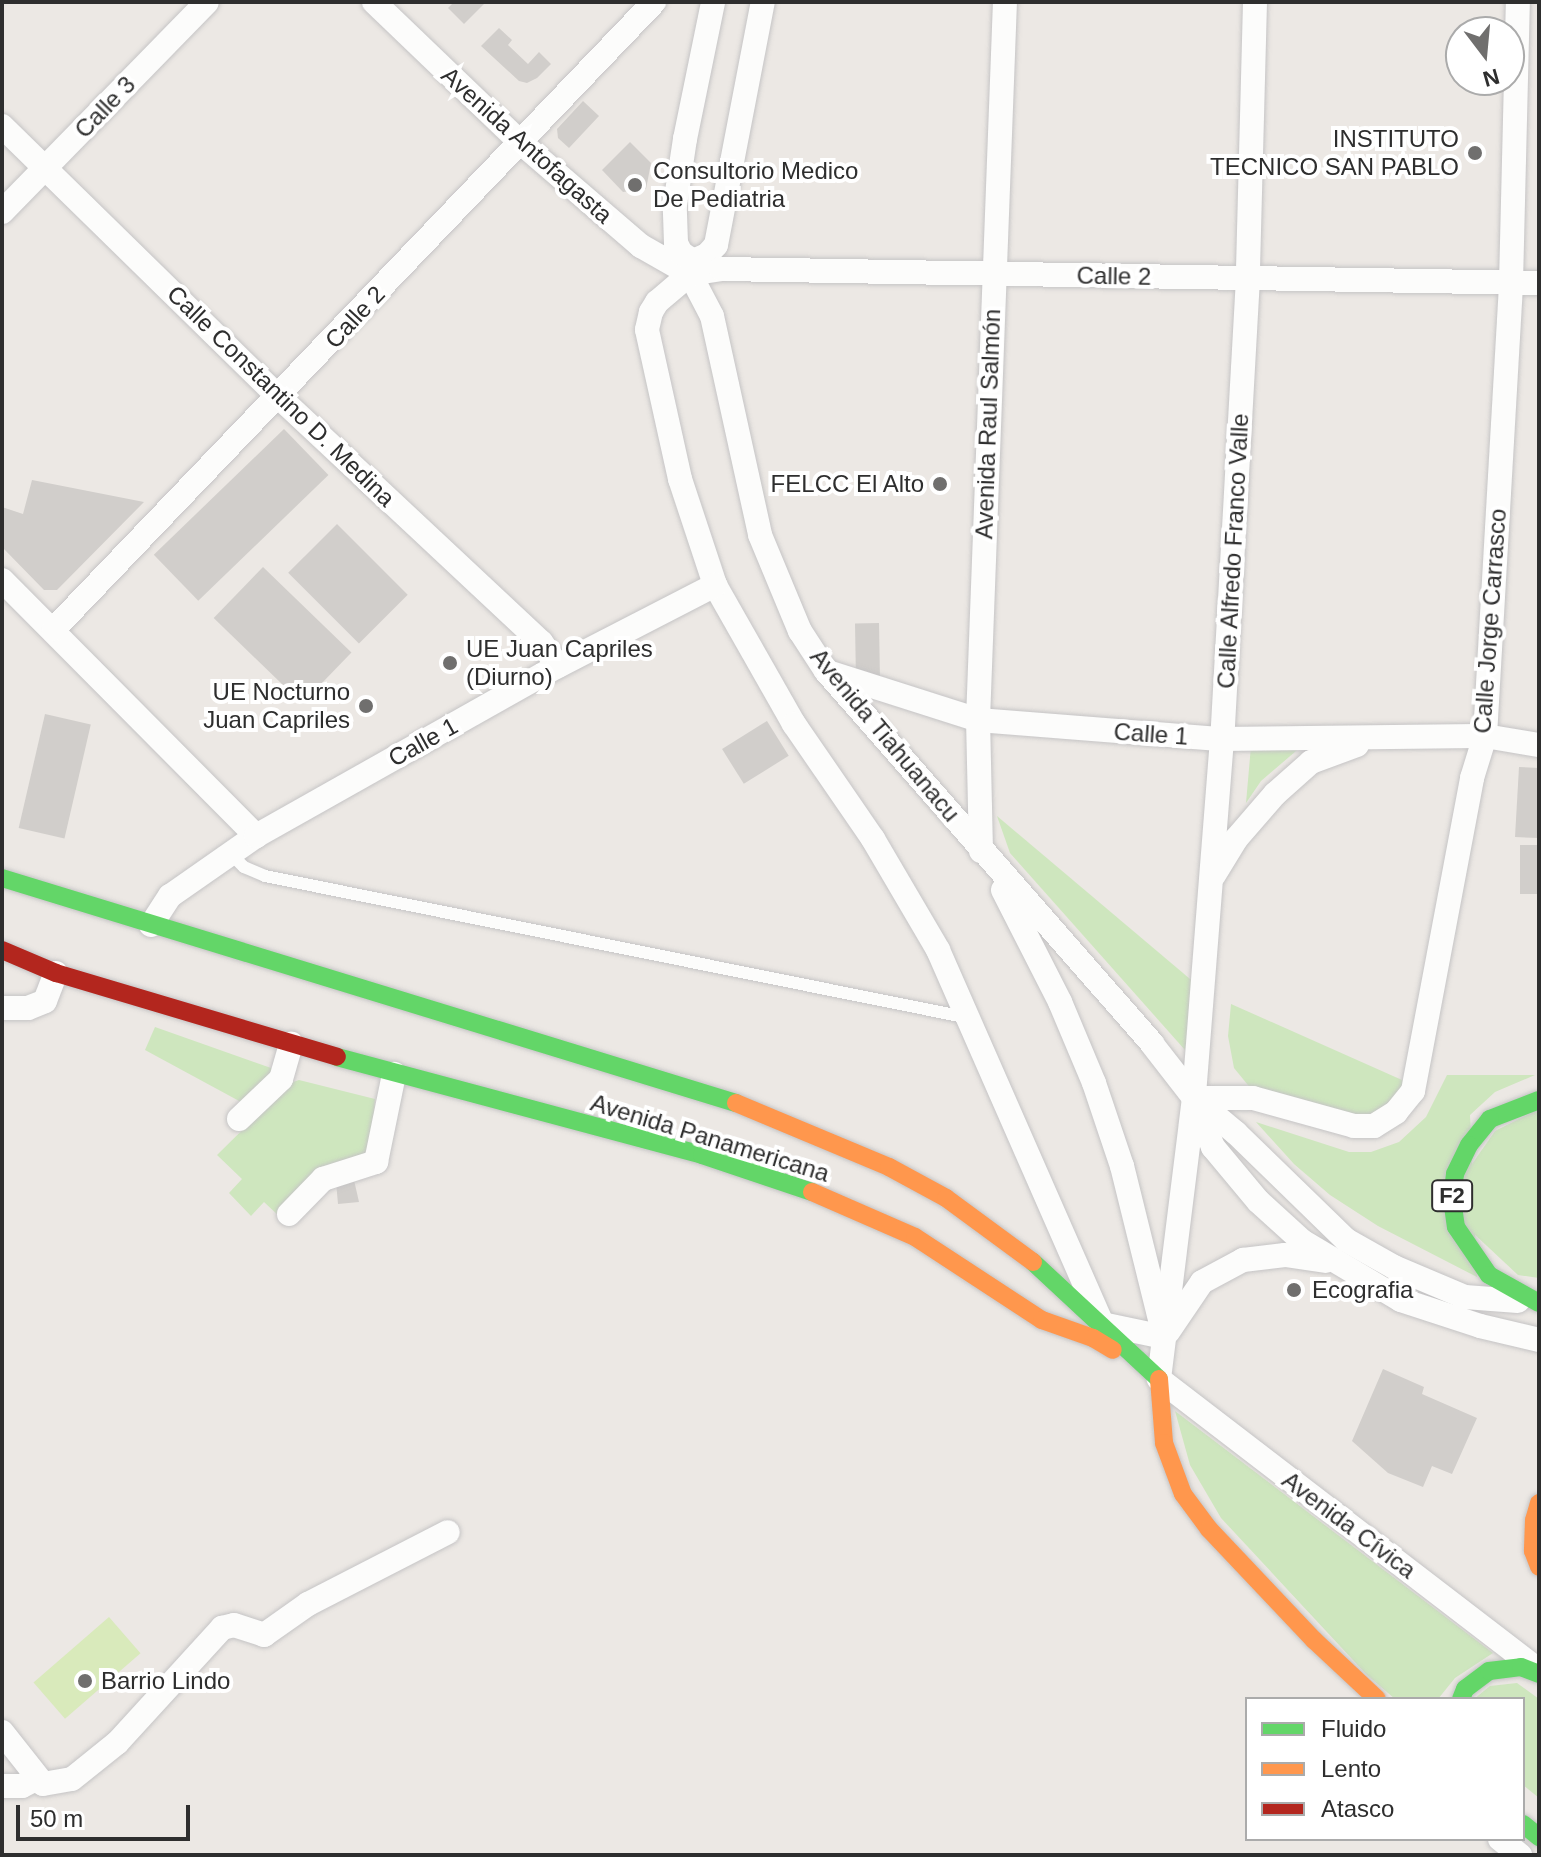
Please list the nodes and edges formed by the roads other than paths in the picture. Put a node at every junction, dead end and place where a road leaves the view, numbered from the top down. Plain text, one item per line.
1 (207, 2) edge
2 (374, 2) edge
3 (654, 2) edge
4 (713, 2) edge
5 (763, 2) edge
6 (1005, 2) edge
7 (1255, 2) edge
8 (1518, 2) edge
9 (2, 126) edge
10 (520, 142) junction
11 (45, 169) junction
12 (2, 212) edge
13 (691, 268) junction
14 (993, 274) junction
15 (1248, 278) junction
16 (1511, 283) junction
17 (1539, 283) edge
18 (279, 397) junction
19 (2, 580) edge
20 (715, 585) junction
21 (54, 629) junction
22 (558, 666) junction
23 (826, 671) junction
24 (978, 720) junction
25 (1485, 736) junction
26 (1374, 738) junction
27 (1222, 739) junction
28 (1539, 745) edge
29 (256, 836) junction
30 (978, 846) junction
31 (230, 853) junction
32 (2, 878) edge
33 (1211, 881) junction
34 (151, 925) junction
35 (2, 950) edge
36 (56, 973) junction
37 (2, 1008) edge
38 (969, 1018) junction
39 (291, 1043) junction
40 (394, 1074) junction
41 (1194, 1098) junction
42 (1539, 1100) edge
43 (239, 1119) dead end
44 (289, 1214) dead end
45 (1332, 1262) junction
46 (1536, 1303) edge
47 (1102, 1324) junction
48 (1164, 1337) junction
49 (1539, 1340) edge
50 (1159, 1379) junction
51 (1539, 1503) edge
52 (448, 1532) dead end
53 (1539, 1567) edge
54 (1539, 1672) edge
55 (1375, 1697) edge
56 (1462, 1697) edge
57 (2, 1732) edge
58 (36, 1779) junction
59 (2, 1786) edge
60 (1502, 1841) edge
61 (1520, 1855) edge

1 - 11 street, Calle 3
2 - 10 street, Avenida Antofagasta
3 - 10 street, Calle 2
4 - 13 street, Avenida Tiahuanacu
5 - 13 street
6 - 14 street, Avenida Raul Salmón
7 - 15 street, Calle Alfredo Franco Valle
8 - 16 street, Calle Jorge Carrasco
9 - 11 street, Calle Constantino D. Medina
10 - 13 street, Avenida Antofagasta
10 - 18 street, Calle 2
11 - 12 street, Calle 3
11 - 18 street, Calle Constantino D. Medina
13 - 14 street, Calle 2
13 - 20 street
13 - 23 street, Avenida Tiahuanacu
14 - 15 street, Calle 2
14 - 24 street, Avenida Raul Salmón
15 - 16 street, Calle 2
15 - 27 street, Calle Alfredo Franco Valle
16 - 17 street, Calle 2
16 - 25 street, Calle Jorge Carrasco
18 - 21 street, Calle 2
18 - 22 street, Calle Constantino D. Medina
19 - 21 street
20 - 22 street, Calle 1
20 - 38 street
21 - 29 street
22 - 29 street, Calle 1
23 - 24 street, Calle 1
23 - 30 street, Avenida Tiahuanacu
24 - 27 street, Calle 1
24 - 30 street, Avenida Raul Salmón
25 - 26 street, Calle 1
25 - 28 street, Calle 1
25 - 41 street, Calle Jorge Carrasco
26 - 27 street, Calle 1
26 - 33 street
27 - 33 street, Calle Alfredo Franco Valle
29 - 31 street, Calle 1
30 - 41 street, Avenida Tiahuanacu
30 - 48 street
31 - 34 street, Calle 1
31 - 38 lane
32 - 34 main road, Avenida Panamericana
33 - 41 street, Calle Alfredo Franco Valle
34 - 47 main road, Avenida Panamericana
35 - 36 main road, Avenida Panamericana
36 - 37 street
36 - 39 main road, Avenida Panamericana
38 - 47 street
39 - 40 main road, Avenida Panamericana
39 - 43 street
40 - 44 street
40 - 50 main road, Avenida Panamericana
41 - 45 street
41 - 46 street
41 - 48 street, Calle Alfredo Franco Valle
42 - 46 main road, F2
45 - 48 street
45 - 49 street
47 - 48 street
47 - 50 main road, Avenida Panamericana
48 - 50 street, Calle Alfredo Franco Valle
50 - 54 street, Avenida Cívica
50 - 55 main road
51 - 53 main road
52 - 58 street
54 - 56 main road
57 - 58 street
58 - 59 street
60 - 61 street

